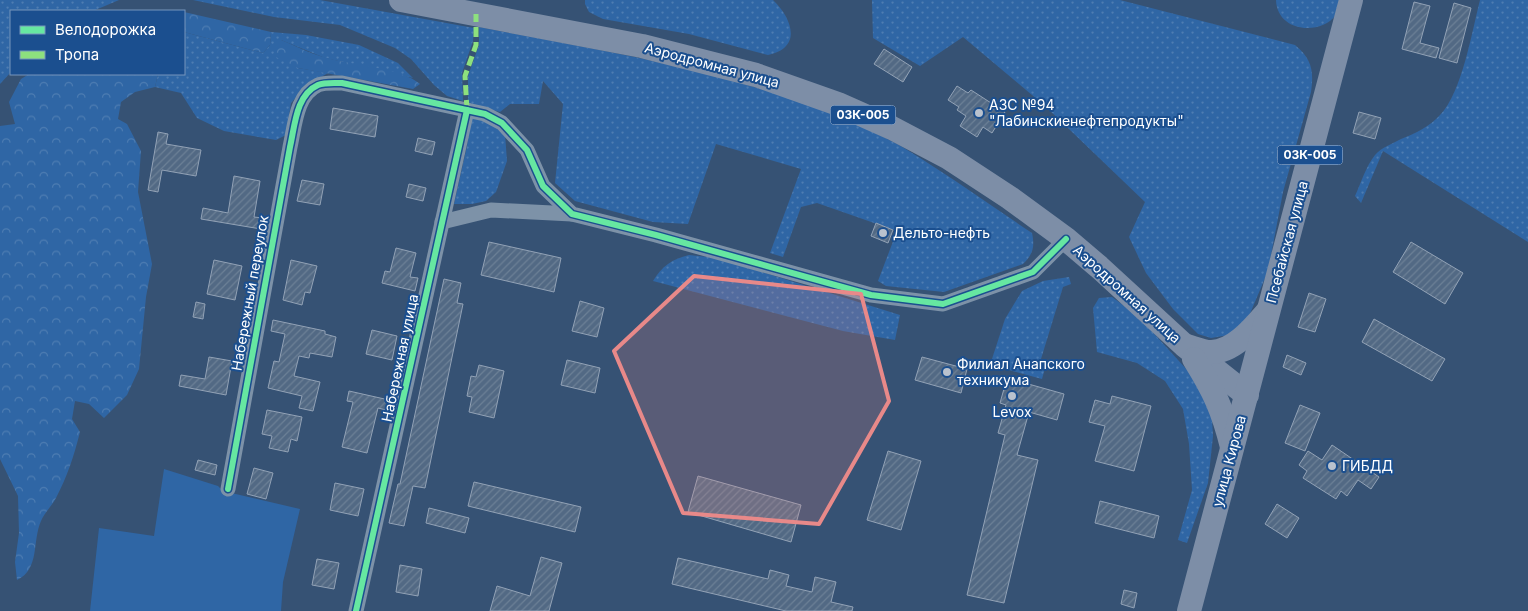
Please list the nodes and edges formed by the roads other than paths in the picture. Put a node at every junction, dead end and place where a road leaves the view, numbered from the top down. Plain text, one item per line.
1 (401, 0) edge
2 (1351, 0) edge
3 (466, 110) junction
4 (572, 214) junction
5 (442, 222) junction
6 (1066, 239) junction
7 (1269, 310) junction
8 (1184, 345) junction
9 (1247, 394) junction
10 (1232, 450) junction
11 (228, 489) dead end
12 (356, 611) edge
13 (1188, 611) edge

1 - 6 main road, Аэродромная улица / 03К-005
2 - 7 main road, Псебайская улица / 03К-005
3 - 4 street
3 - 5 street, Набережная улица
3 - 11 street, Набережный переулок
4 - 5 street
4 - 6 street
5 - 12 street, Набережная улица
6 - 8 main road, Аэродромная улица / 03К-005
7 - 8 main road, Аэродромная улица / 03К-005
7 - 9 main road, улица Кирова / 03К-005
8 - 9 main road, Аэродромная улица / 03К-005
8 - 10 main road, Аэродромная улица
9 - 10 main road, улица Кирова
10 - 13 main road, улица Кирова

